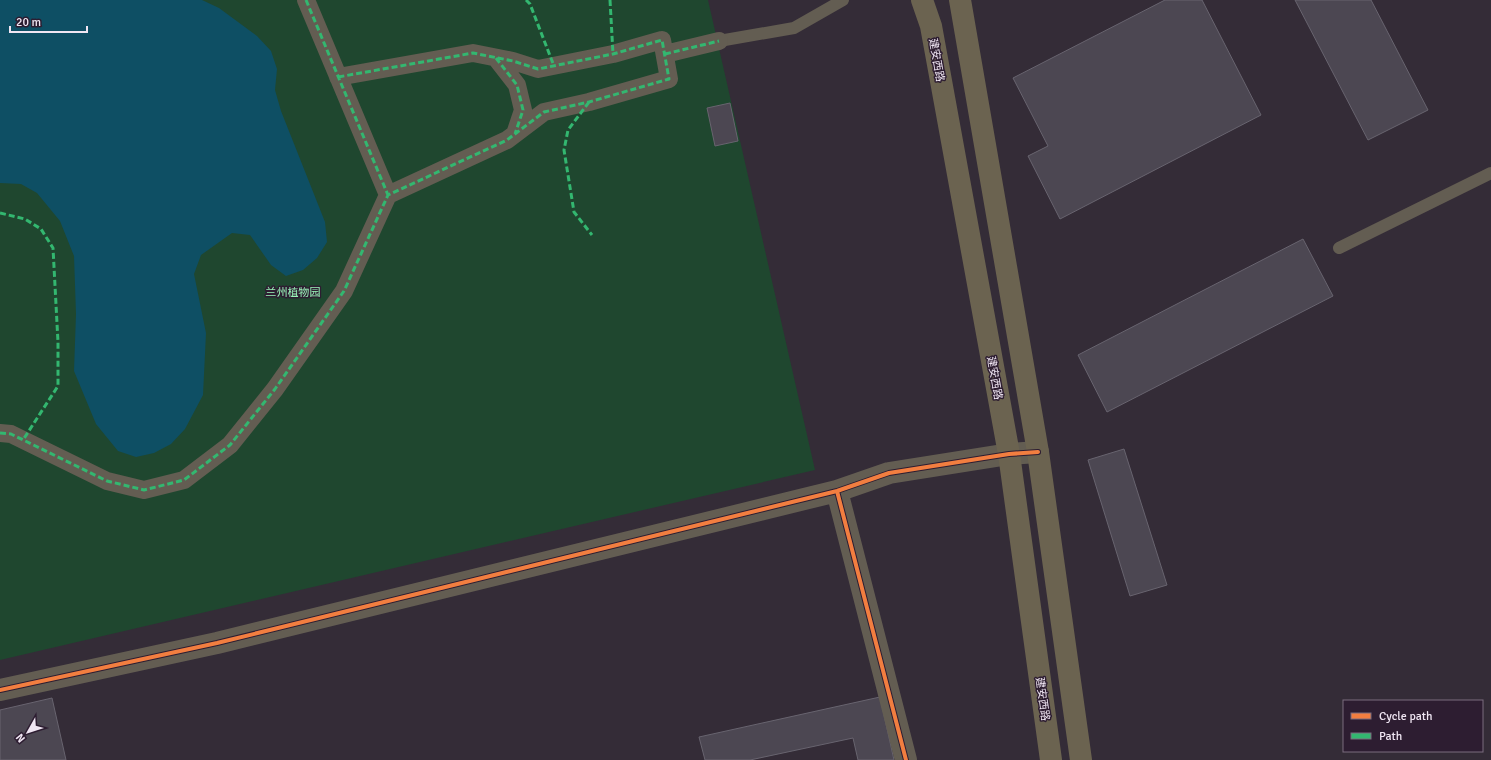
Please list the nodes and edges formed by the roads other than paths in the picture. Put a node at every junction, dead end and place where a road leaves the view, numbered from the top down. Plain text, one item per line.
1 (306, 0) edge
2 (842, 0) edge
3 (922, 0) edge
4 (960, 0) edge
5 (718, 42) joint
6 (665, 54) junction
7 (496, 58) junction
8 (338, 77) junction
9 (515, 134) junction
10 (1491, 173) edge
11 (388, 195) junction
12 (1340, 248) dead end
13 (0, 433) edge
14 (1038, 452) junction
15 (1009, 454) junction
16 (837, 491) junction
17 (0, 690) edge
18 (906, 760) edge
19 (1051, 760) edge
20 (1081, 760) edge

1 - 8 street
2 - 5 lane
3 - 15 main road, 建安西路
4 - 14 main road
5 - 6 street
6 - 7 street
6 - 9 street
7 - 8 street
7 - 9 street
8 - 11 street
9 - 11 street
10 - 12 lane
11 - 13 street
14 - 15 street
14 - 20 main road
15 - 16 street
15 - 19 main road, 建安西路
16 - 17 street
16 - 18 street

